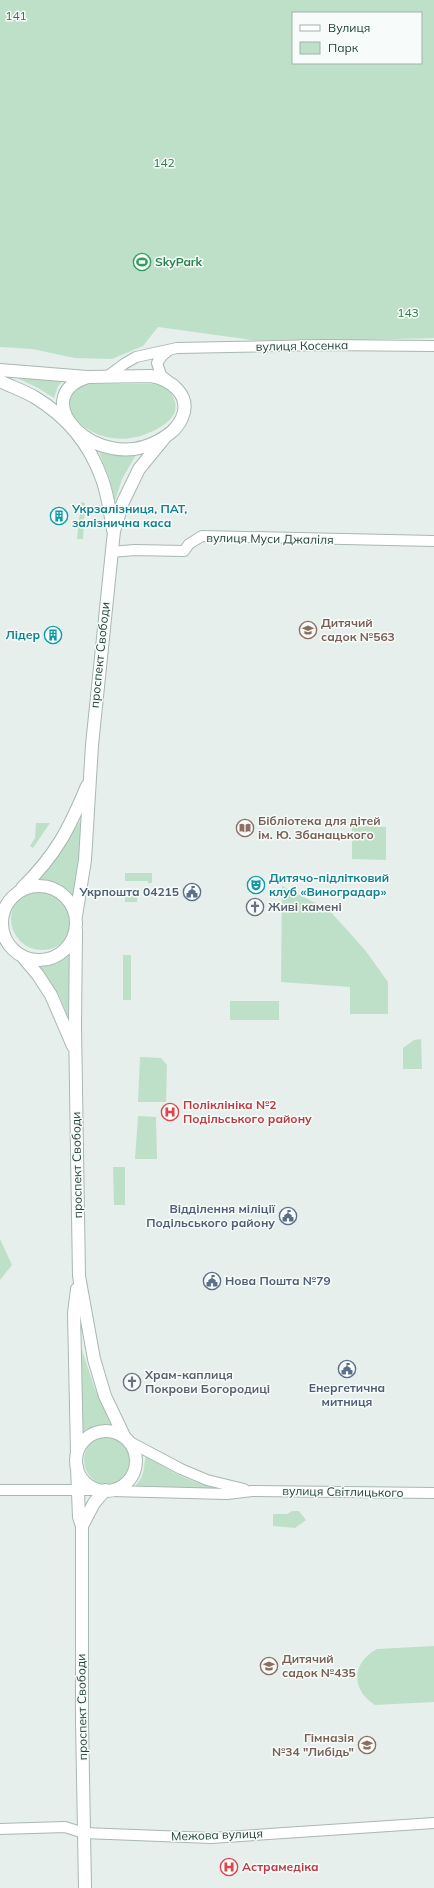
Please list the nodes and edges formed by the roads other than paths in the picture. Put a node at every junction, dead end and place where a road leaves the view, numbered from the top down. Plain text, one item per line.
1 (434, 346) edge
2 (171, 348) junction
3 (0, 370) edge
4 (108, 376) junction
5 (88, 377) junction
6 (167, 380) junction
7 (0, 381) edge
8 (74, 429) junction
9 (166, 436) junction
10 (114, 531) junction
11 (434, 541) edge
12 (111, 552) junction
13 (89, 780) junction
14 (18, 892) junction
15 (0, 900) edge
16 (76, 916) junction
17 (76, 930) junction
18 (0, 944) edge
19 (18, 954) junction
20 (76, 1054) junction
21 (79, 1276) junction
22 (128, 1440) junction
23 (77, 1462) junction
24 (0, 1490) edge
25 (109, 1491) junction
26 (252, 1491) junction
27 (78, 1492) junction
28 (434, 1493) edge
29 (82, 1526) junction
30 (434, 1823) edge
31 (0, 1829) edge
32 (84, 1833) junction
33 (85, 1888) edge

1 - 2 street, вулиця Косенка
2 - 4 street, вулиця Косенка
2 - 6 street
3 - 5 street
4 - 5 street
4 - 6 street
5 - 8 street
6 - 9 street
7 - 8 street
8 - 9 street
8 - 10 street, проспект Свободи
9 - 10 street, проспект Свободи
10 - 12 street, проспект Свободи
11 - 12 street, вулиця Муси Джаліля
12 - 13 street, проспект Свободи
13 - 14 street, проспект Свободи
13 - 16 street, проспект Свободи
14 - 15 street
14 - 16 street
14 - 19 street
16 - 17 street
17 - 19 street
17 - 20 street, проспект Свободи
18 - 19 street
19 - 20 street, проспект Свободи
20 - 21 street, проспект Свободи
21 - 22 street, проспект Свободи
21 - 23 street, проспект Свободи
22 - 23 street
22 - 25 street
22 - 26 street, вулиця Світлицького
23 - 25 street
23 - 27 street, проспект Свободи
24 - 27 street, вулиця Світлицького
25 - 26 street, вулиця Світлицького
25 - 27 street, вулиця Світлицького
25 - 29 street, проспект Свободи
26 - 28 street, вулиця Світлицького
27 - 29 street, проспект Свободи
29 - 32 street, проспект Свободи
30 - 32 street, Межова вулиця
31 - 32 street, Межова вулиця
32 - 33 street, проспект Свободи

